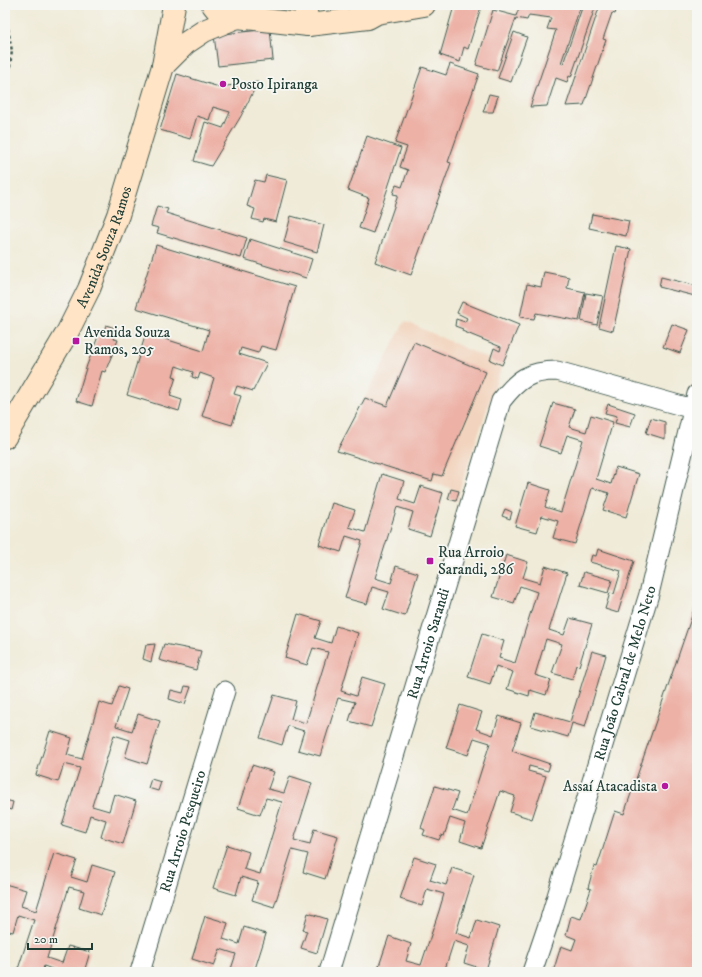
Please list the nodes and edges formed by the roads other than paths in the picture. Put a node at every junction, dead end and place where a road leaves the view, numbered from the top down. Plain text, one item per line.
1 (174, 5) edge
2 (213, 5) edge
3 (424, 5) edge
4 (371, 9) edge
5 (306, 15) edge
6 (237, 17) junction
7 (163, 66) junction
8 (695, 402) edge
9 (5, 437) edge
10 (225, 691) dead end
11 (140, 972) edge
12 (329, 972) edge
13 (532, 972) edge

1 - 7 street, Avenida Souza Ramos
2 - 6 street, Avenida Souza Ramos
3 - 4 street, Avenida Souza Ramos
4 - 5 street, Avenida Souza Ramos
5 - 6 street, Avenida Souza Ramos
6 - 7 street, Avenida Souza Ramos
7 - 9 street, Avenida Souza Ramos
8 - 12 street, Rua Arroio Sarandi
8 - 13 street, Rua João Cabral de Melo Neto
10 - 11 street, Rua Arroio Pesqueiro

